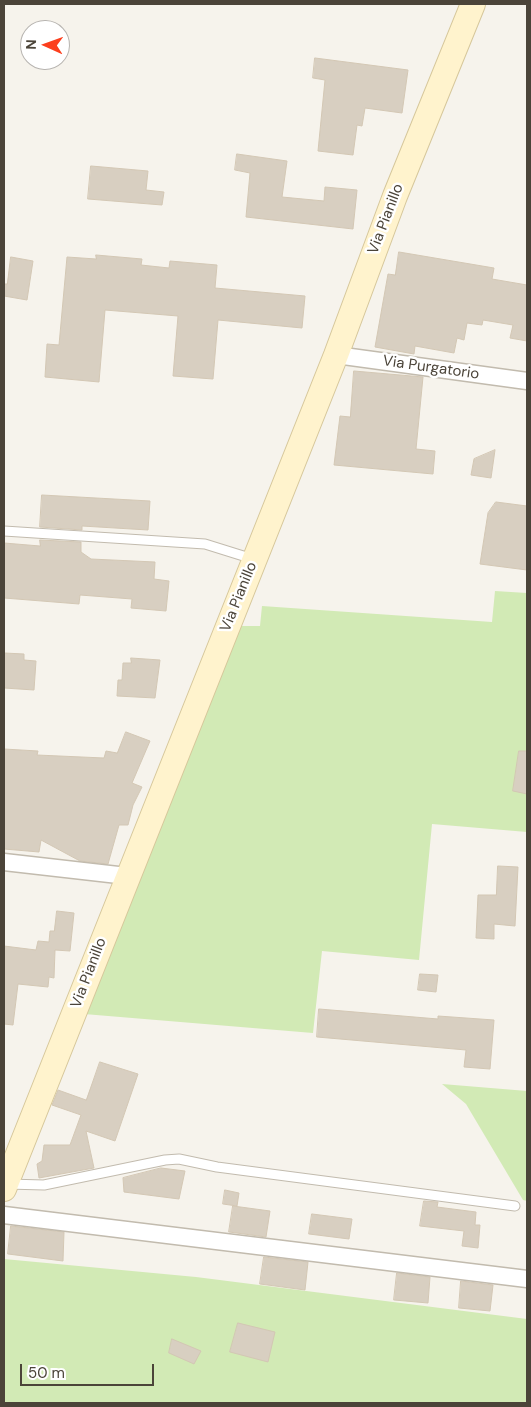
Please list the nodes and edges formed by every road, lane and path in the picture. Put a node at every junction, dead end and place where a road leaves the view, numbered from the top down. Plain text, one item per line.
1 (473, 4) edge
2 (336, 355) junction
3 (527, 381) edge
4 (4, 531) edge
5 (255, 559) junction
6 (4, 862) edge
7 (127, 876) junction
8 (5, 1186) edge
9 (514, 1206) dead end
10 (4, 1215) edge
11 (527, 1279) edge

1 - 2 street, Via Pianillo
2 - 3 street, Via Purgatorio
2 - 5 street, Via Pianillo
4 - 5 lane
5 - 7 street, Via Pianillo
6 - 7 street
7 - 8 street, Via Pianillo
8 - 9 lane
10 - 11 street

